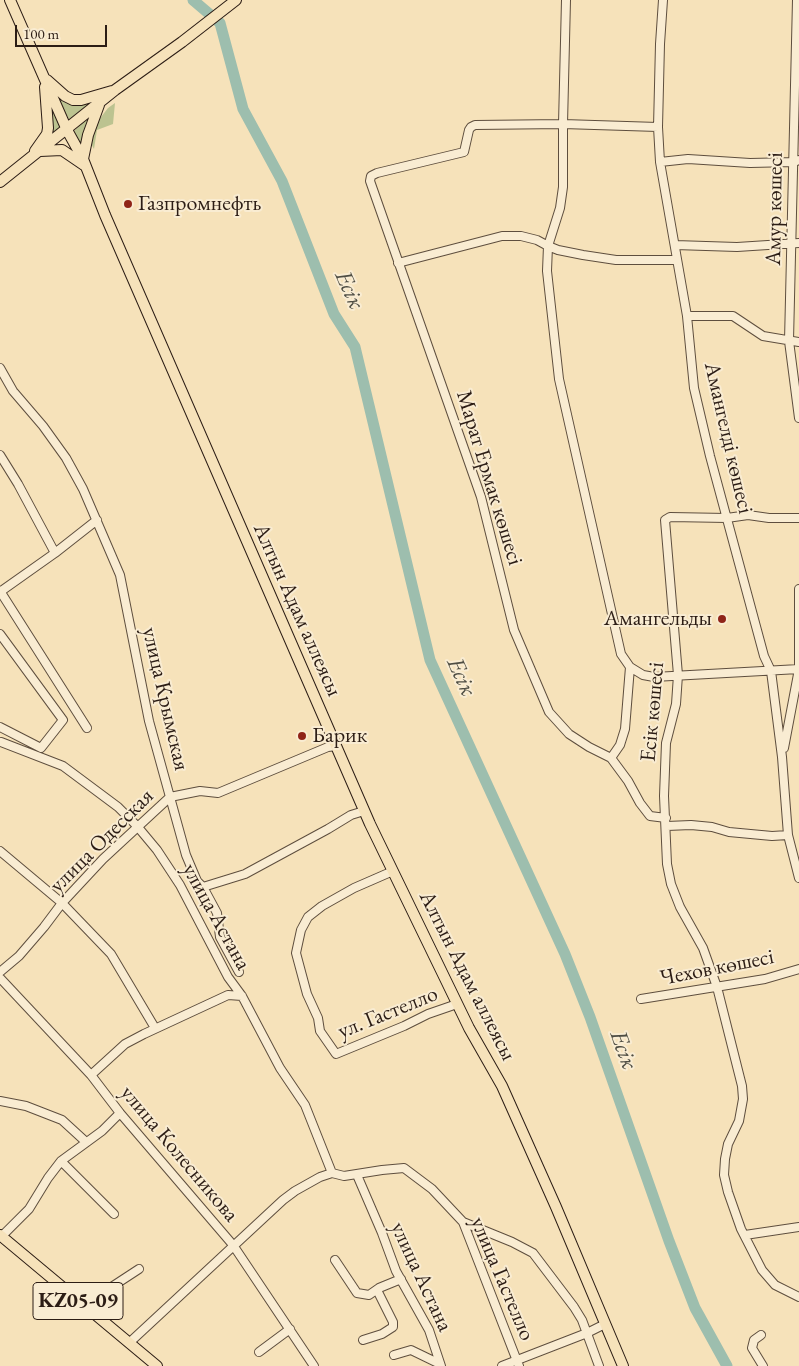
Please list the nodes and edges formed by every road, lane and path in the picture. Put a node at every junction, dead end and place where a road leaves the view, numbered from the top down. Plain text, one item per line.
1 (10, 0) edge
2 (236, 0) edge
3 (566, 0) edge
4 (663, 0) edge
5 (797, 0) edge
6 (45, 78) junction
7 (116, 90) junction
8 (99, 105) junction
9 (563, 124) junction
10 (658, 127) junction
11 (67, 130) junction
12 (36, 153) junction
13 (796, 161) edge
14 (660, 162) junction
15 (85, 163) junction
16 (0, 182) edge
17 (795, 244) edge
18 (675, 245) junction
19 (548, 246) junction
20 (677, 260) junction
21 (398, 263) junction
22 (688, 316) junction
23 (789, 341) junction
24 (799, 342) edge
25 (0, 368) edge
26 (799, 418) edge
27 (0, 455) edge
28 (727, 518) junction
29 (799, 518) edge
30 (97, 520) junction
31 (55, 553) junction
32 (799, 589) edge
33 (0, 592) edge
34 (0, 634) edge
35 (630, 667) junction
36 (799, 669) edge
37 (772, 671) junction
38 (678, 675) junction
39 (0, 726) edge
40 (86, 728) dead end
41 (1, 742) dead end
42 (336, 746) junction
43 (782, 757) junction
44 (610, 758) junction
45 (170, 797) junction
46 (364, 811) junction
47 (666, 822) junction
48 (137, 826) junction
49 (788, 836) junction
50 (0, 851) edge
51 (393, 872) junction
52 (799, 878) edge
53 (203, 887) junction
54 (62, 903) junction
55 (799, 969) edge
56 (0, 972) edge
57 (239, 972) dead end
58 (0, 978) edge
59 (717, 987) junction
60 (242, 996) junction
61 (641, 999) dead end
62 (458, 1004) junction
63 (155, 1028) junction
64 (91, 1075) junction
65 (0, 1101) edge
66 (120, 1113) junction
67 (86, 1142) junction
68 (61, 1161) junction
69 (332, 1174) junction
70 (357, 1175) junction
71 (114, 1214) dead end
72 (463, 1222) junction
73 (799, 1227) edge
74 (745, 1235) junction
75 (1, 1236) edge
76 (233, 1245) junction
77 (335, 1260) dead end
78 (139, 1269) dead end
79 (401, 1280) junction
80 (377, 1290) junction
81 (799, 1297) edge
82 (84, 1306) junction
83 (605, 1324) junction
84 (290, 1329) junction
85 (587, 1333) junction
86 (761, 1335) dead end
87 (363, 1340) dead end
88 (129, 1343) junction
89 (258, 1352) dead end
90 (394, 1355) dead end
91 (518, 1363) edge
92 (441, 1365) edge
93 (157, 1366) edge
94 (314, 1366) edge
95 (502, 1366) edge
96 (599, 1366) edge
97 (622, 1366) edge
98 (763, 1366) edge

1 - 6 main road, Алтын Адам аллеясы
2 - 7 main road
3 - 9 street
4 - 10 street, Амангелді көшесі
5 - 13 street, Амур көшесі
6 - 7 main road
6 - 11 main road, Алтын Адам аллеясы
6 - 12 main road
7 - 8 main road
8 - 11 main road
8 - 15 main road
9 - 10 street
9 - 19 street
9 - 21 street, Марат Ермак көшесі
10 - 14 street, Амангелді көшесі
11 - 12 main road
11 - 15 main road, Алтын Адам аллеясы
12 - 15 main road
12 - 16 main road
13 - 14 street
13 - 17 street, Амур көшесі
14 - 18 street, Амангелді көшесі
15 - 42 main road, Алтын Адам аллеясы
17 - 18 street
17 - 23 street, Амур көшесі
18 - 20 street, Амангелді көшесі
19 - 20 street
19 - 21 street
19 - 35 street
20 - 22 street, Амангелді көшесі
21 - 44 street, Марат Ермак көшесі
22 - 23 street
22 - 28 street, Амангелді көшесі
23 - 24 street
23 - 26 street, Амур көшесі
25 - 30 street, улица Крымская
27 - 31 street
28 - 29 street
28 - 37 street, Амангелді көшесі
28 - 38 street, Есік көшесі
30 - 31 street
30 - 45 street, улица Крымская
31 - 33 street
32 - 36 street
33 - 40 street
34 - 39 street
35 - 38 street
35 - 44 street
36 - 37 street
36 - 43 street
37 - 38 street
37 - 43 street, Амангелді көшесі
38 - 47 street, Есік көшесі
41 - 48 street, улица Астана
42 - 45 street, улица Одесская
42 - 46 main road, Алтын Адам аллеясы
43 - 49 street, Амангелді көшесі
44 - 47 street
45 - 48 street, улица Одесская
45 - 53 street, улица Крымская
46 - 51 main road, Алтын Адам аллеясы
46 - 53 street
47 - 49 street
47 - 59 street, Есік көшесі
48 - 54 street, улица Одесская
48 - 60 street, улица Астана
49 - 52 street, Амангелді көшесі
50 - 54 street
51 - 62 main road, Алтын Адам аллеясы
51 - 62 street, ул. Гастелло
53 - 57 street, улица Крымская
54 - 56 street, улица Одесская
54 - 63 street
55 - 59 street, Чехов көшесі
58 - 64 street, улица Колесникова
59 - 61 street, Чехов көшесі
59 - 74 street, Есік көшесі
60 - 63 street
60 - 69 street, улица Астана
62 - 83 main road, Алтын Адам аллеясы
63 - 64 street
64 - 66 street, улица Колесникова
65 - 67 street
66 - 67 street
66 - 76 street, улица Колесникова
67 - 68 street
68 - 71 street
68 - 75 street
69 - 70 street
69 - 76 street
70 - 72 street, улица Гастелло
70 - 79 street, улица Астана
72 - 85 street
72 - 91 street, улица Гастелло
73 - 74 street
74 - 81 street, Есік көшесі
75 - 82 main road, KZ05-09
76 - 84 street, улица Колесникова
76 - 88 street
77 - 80 street
78 - 82 street
79 - 80 street
79 - 92 street, улица Астана
80 - 87 street
82 - 88 main road, KZ05-09
83 - 85 street
83 - 97 main road, Алтын Адам аллеясы
84 - 89 street
84 - 94 street, улица Колесникова
85 - 91 street
85 - 96 street
86 - 98 street
88 - 93 main road, KZ05-09
90 - 92 street
91 - 95 street

